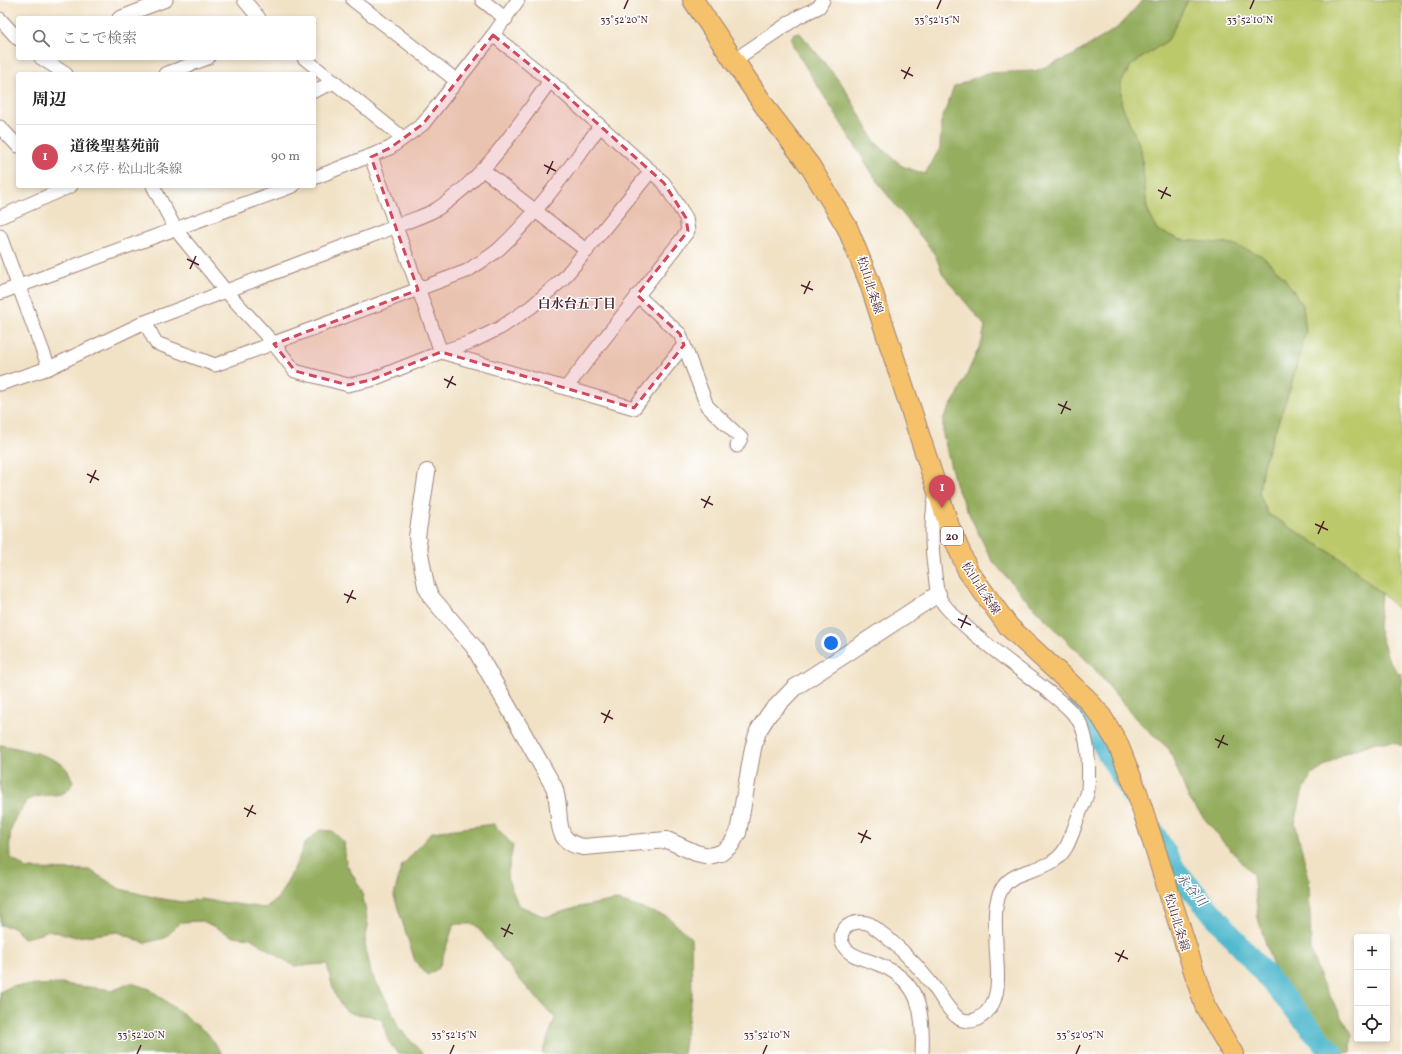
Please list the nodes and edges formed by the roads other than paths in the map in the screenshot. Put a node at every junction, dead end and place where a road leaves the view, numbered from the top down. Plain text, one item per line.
1 (166, 0) edge
2 (245, 0) edge
3 (353, 0) edge
4 (482, 0) edge
5 (518, 0) edge
6 (693, 0) edge
7 (822, 0) edge
8 (124, 16) edge
9 (257, 16) edge
10 (0, 19) edge
11 (506, 19) junction
12 (16, 36) edge
13 (493, 36) junction
14 (44, 60) edge
15 (203, 60) edge
16 (307, 60) edge
17 (733, 61) junction
18 (63, 72) edge
19 (170, 72) edge
20 (457, 81) junction
21 (550, 81) junction
22 (335, 82) junction
23 (316, 90) edge
24 (600, 126) junction
25 (404, 138) junction
26 (371, 157) junction
27 (482, 169) junction
28 (651, 171) junction
29 (316, 177) edge
30 (61, 188) edge
31 (155, 188) edge
32 (288, 188) edge
33 (535, 211) junction
34 (0, 217) edge
35 (397, 226) junction
36 (176, 230) junction
37 (0, 236) edge
38 (587, 252) junction
39 (19, 287) junction
40 (225, 290) junction
41 (418, 290) junction
42 (0, 293) edge
43 (637, 295) junction
44 (145, 322) junction
45 (274, 344) junction
46 (684, 345) junction
47 (441, 352) junction
48 (49, 368) junction
49 (0, 384) edge
50 (566, 388) junction
51 (737, 446) dead end
52 (427, 472) dead end
53 (937, 489) junction
54 (938, 594) junction
55 (922, 1054) edge
56 (1233, 1054) edge

1 - 8 street
2 - 9 street
3 - 20 street
4 - 11 street
5 - 11 street
6 - 17 main road, 松山北条線 / 20
7 - 17 street
10 - 12 street
11 - 13 street
13 - 20 street
13 - 21 street
14 - 18 street
15 - 19 street
16 - 22 street
17 - 53 main road, 松山北条線 / 20
20 - 25 street
21 - 24 street
21 - 27 street
22 - 23 street
22 - 25 street
24 - 28 street
24 - 33 street
25 - 26 street
26 - 29 street
26 - 35 street
27 - 33 street
27 - 35 street
28 - 38 street
28 - 43 street
30 - 34 street
31 - 36 street
32 - 36 street
33 - 38 street
33 - 41 street
35 - 40 street
35 - 41 street
36 - 39 street
36 - 40 street
37 - 39 street
38 - 47 street
39 - 42 street
39 - 48 street
40 - 44 street
40 - 45 street
41 - 45 street
41 - 47 street
43 - 46 street
43 - 50 street
44 - 45 street
44 - 48 street
45 - 47 street
46 - 50 street
46 - 51 street
47 - 50 street
48 - 49 street
52 - 54 street
53 - 54 street
53 - 56 main road, 松山北条線 / 20
54 - 55 street

